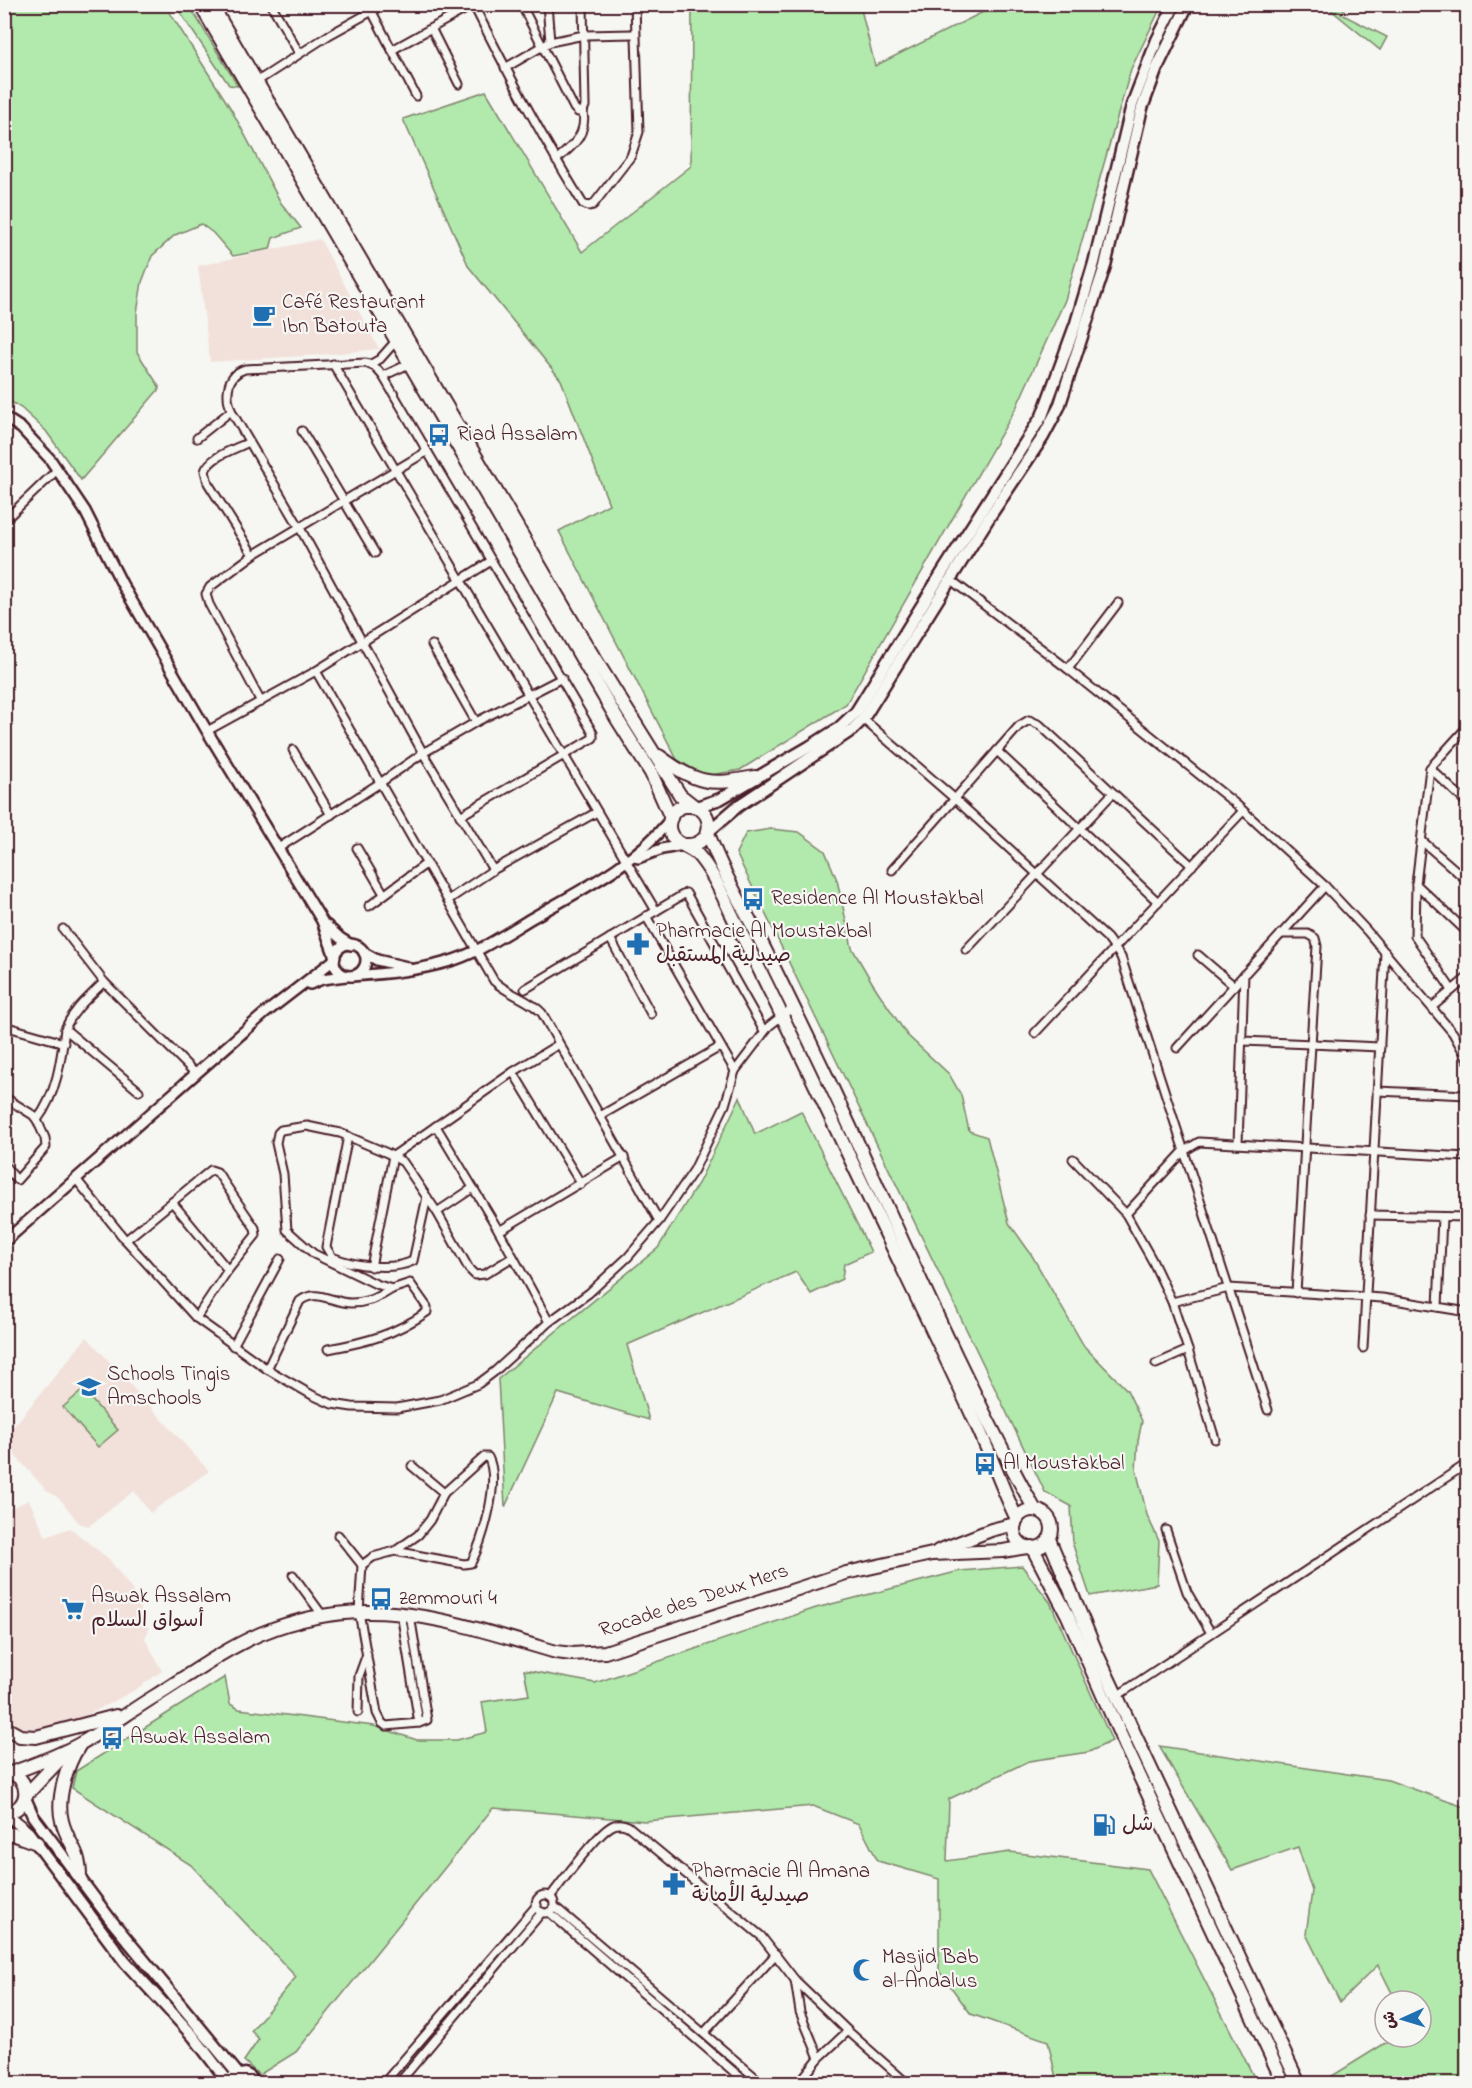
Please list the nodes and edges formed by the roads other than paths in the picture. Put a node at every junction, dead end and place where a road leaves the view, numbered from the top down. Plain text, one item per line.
1 (200, 4) edge
2 (211, 4) edge
3 (271, 4) edge
4 (385, 4) edge
5 (521, 4) edge
6 (548, 4) edge
7 (583, 4) edge
8 (635, 4) edge
9 (1175, 4) edge
10 (1188, 4) edge
11 (473, 5) edge
12 (369, 8) edge
13 (431, 28) junction
14 (634, 34) junction
15 (584, 35) junction
16 (550, 42) junction
17 (542, 46) junction
18 (392, 50) junction
19 (299, 53) junction
20 (505, 68) junction
21 (459, 84) dead end
22 (252, 85) junction
23 (416, 96) dead end
24 (583, 111) junction
25 (556, 160) junction
26 (395, 342) junction
27 (413, 362) junction
28 (333, 364) junction
29 (371, 364) junction
30 (383, 376) junction
31 (231, 411) junction
32 (4, 417) edge
33 (302, 431) dead end
34 (198, 438) dead end
35 (249, 442) junction
36 (426, 452) junction
37 (57, 470) junction
38 (396, 471) junction
39 (343, 501) junction
40 (4, 521) edge
41 (300, 528) junction
42 (375, 553) dead end
43 (252, 555) junction
44 (491, 561) junction
45 (461, 580) junction
46 (951, 580) junction
47 (1118, 603) dead end
48 (363, 641) junction
49 (432, 645) dead end
50 (1068, 669) junction
51 (316, 671) junction
52 (562, 678) junction
53 (529, 696) junction
54 (261, 702) junction
55 (863, 719) junction
56 (476, 722) junction
57 (1467, 726) edge
58 (207, 731) junction
59 (293, 750) dead end
60 (997, 751) junction
61 (654, 752) junction
62 (423, 753) junction
63 (564, 756) junction
64 (1430, 768) junction
65 (755, 777) junction
66 (380, 783) junction
67 (1113, 793) junction
68 (955, 799) junction
69 (1467, 804) edge
70 (695, 806) junction
71 (1243, 811) junction
72 (597, 812) junction
73 (331, 815) junction
74 (460, 816) junction
75 (670, 819) junction
76 (1080, 829) junction
77 (708, 832) junction
78 (1422, 841) junction
79 (684, 845) junction
80 (357, 848) dead end
81 (277, 849) junction
82 (627, 862) junction
83 (427, 863) junction
84 (1192, 866) junction
85 (493, 870) junction
86 (892, 870) dead end
87 (1038, 874) junction
88 (1467, 881) edge
89 (1416, 884) junction
90 (1325, 886) junction
91 (384, 894) junction
92 (448, 900) junction
93 (1158, 902) junction
94 (369, 906) dead end
95 (656, 911) junction
96 (646, 916) junction
97 (322, 921) junction
98 (63, 929) dead end
99 (1467, 933) edge
100 (1281, 934) junction
101 (610, 938) junction
102 (351, 945) junction
103 (1115, 947) junction
104 (478, 949) junction
105 (966, 950) dead end
106 (1385, 952) junction
107 (364, 953) junction
108 (1198, 955) dead end
109 (335, 959) junction
110 (412, 969) junction
111 (1244, 974) junction
112 (349, 976) junction
113 (1467, 977) edge
114 (104, 982) junction
115 (1234, 986) junction
116 (302, 987) junction
117 (525, 989) dead end
118 (1452, 990) junction
119 (1432, 1007) junction
120 (787, 1011) junction
121 (651, 1014) dead end
122 (5, 1028) edge
123 (65, 1029) junction
124 (764, 1031) junction
125 (1035, 1033) dead end
126 (1242, 1041) junction
127 (63, 1043) junction
128 (559, 1044) junction
129 (1311, 1044) junction
130 (720, 1047) junction
131 (1380, 1047) junction
132 (1177, 1048) dead end
133 (1467, 1059) edge
134 (735, 1071) junction
135 (513, 1072) junction
136 (196, 1074) junction
137 (139, 1091) dead end
138 (1377, 1091) junction
139 (1467, 1095) edge
140 (4, 1097) edge
141 (600, 1116) junction
142 (37, 1120) junction
143 (436, 1126) junction
144 (348, 1136) junction
145 (1238, 1144) junction
146 (1305, 1147) junction
147 (1184, 1150) junction
148 (1374, 1151) junction
149 (393, 1156) junction
150 (624, 1157) junction
151 (1467, 1157) edge
152 (1073, 1159) dead end
153 (4, 1165) edge
154 (76, 1179) junction
155 (581, 1184) junction
156 (473, 1188) junction
157 (427, 1197) junction
158 (172, 1202) junction
159 (437, 1212) junction
160 (1126, 1214) junction
161 (1370, 1215) junction
162 (1442, 1217) junction
163 (1467, 1217) edge
164 (659, 1221) junction
165 (499, 1231) junction
166 (126, 1239) junction
167 (4, 1242) edge
168 (513, 1257) junction
169 (280, 1259) dead end
170 (371, 1267) junction
171 (228, 1270) junction
172 (1229, 1288) junction
173 (392, 1289) junction
174 (1296, 1293) junction
175 (1365, 1297) junction
176 (1172, 1302) junction
177 (1438, 1307) junction
178 (1467, 1312) edge
179 (196, 1318) junction
180 (549, 1322) junction
181 (233, 1346) junction
182 (1363, 1348) dead end
183 (328, 1349) dead end
184 (1188, 1350) junction
185 (1156, 1364) dead end
186 (267, 1369) junction
187 (1268, 1410) dead end
188 (1215, 1439) dead end
189 (1467, 1463) edge
190 (412, 1466) dead end
191 (444, 1493) junction
192 (1035, 1510) junction
193 (1016, 1521) junction
194 (1167, 1530) dead end
195 (338, 1535) dead end
196 (1049, 1539) junction
197 (1029, 1547) junction
198 (395, 1551) junction
199 (932, 1554) junction
200 (362, 1565) junction
201 (293, 1575) dead end
202 (359, 1612) junction
203 (406, 1613) junction
204 (323, 1616) junction
205 (1211, 1633) junction
206 (367, 1654) junction
207 (1117, 1696) junction
208 (358, 1712) dead end
209 (126, 1714) junction
210 (4, 1727) edge
211 (77, 1745) junction
212 (8, 1772) edge
213 (26, 1796) junction
214 (5, 1813) edge
215 (4, 1834) edge
216 (37, 1843) junction
217 (80, 1877) junction
218 (550, 1897) junction
219 (537, 1905) junction
220 (548, 1910) junction
221 (776, 1954) junction
222 (795, 1980) junction
223 (848, 2031) junction
224 (704, 2033) junction
225 (819, 2058) junction
226 (238, 2074) junction
227 (229, 2083) edge
228 (254, 2084) edge
229 (383, 2084) edge
230 (398, 2084) edge
231 (748, 2084) edge
232 (763, 2084) edge
233 (798, 2084) edge
234 (908, 2084) edge
235 (1284, 2084) edge
236 (1299, 2084) edge

1 - 22 highway
2 - 22 highway
3 - 19 street
4 - 12 street
5 - 17 street
6 - 16 street
7 - 15 street
8 - 14 street
9 - 65 main road
10 - 46 main road
11 - 13 street
11 - 20 street
12 - 18 street
12 - 19 street
13 - 18 street
13 - 21 street
14 - 15 street
14 - 25 street
15 - 16 street
15 - 24 street
16 - 17 street
17 - 20 street
17 - 24 street
18 - 23 street
19 - 22 street
20 - 25 street
22 - 26 highway
22 - 27 highway
24 - 25 street
26 - 27 highway
26 - 29 street
27 - 30 street
27 - 61 highway
27 - 75 highway
28 - 29 street
28 - 31 street
28 - 38 street
29 - 30 street
30 - 36 street
31 - 34 street
31 - 35 street
32 - 37 street
33 - 39 street
35 - 41 street
35 - 43 street
36 - 38 street
36 - 44 street
37 - 40 street
37 - 58 street
38 - 39 street
38 - 45 street
39 - 41 street
39 - 42 street
41 - 43 street
41 - 48 street
43 - 54 street
44 - 45 street
44 - 52 street
45 - 48 street
45 - 53 street
46 - 50 street
46 - 55 main road
47 - 50 street
48 - 51 street
48 - 62 street
49 - 56 street
50 - 71 street
51 - 54 street
51 - 66 street
52 - 53 street
52 - 63 street
53 - 56 street
53 - 63 street
54 - 58 street
55 - 68 street
55 - 77 main road
56 - 62 street
57 - 64 street
58 - 81 street
59 - 73 street
60 - 67 street
60 - 68 street
60 - 76 street
61 - 65 highway
61 - 70 highway
62 - 66 street
62 - 74 street
63 - 72 street
63 - 74 street
64 - 69 street
64 - 78 street
65 - 70 main road
66 - 73 street
66 - 83 street
67 - 76 street
67 - 84 street
68 - 86 street
68 - 87 street
70 - 75 highway
70 - 77 highway
71 - 84 street
71 - 90 street
72 - 82 street
72 - 85 street
73 - 81 street
74 - 85 street
75 - 79 highway
75 - 82 street
76 - 87 street
76 - 93 street
77 - 79 highway
77 - 120 highway
78 - 88 street
78 - 89 street
79 - 82 street
79 - 120 highway
80 - 91 street
81 - 97 street
82 - 95 street
82 - 104 street
83 - 91 street
83 - 92 street
84 - 93 street
85 - 92 street
87 - 103 street
87 - 105 street
89 - 99 street
89 - 118 street
90 - 100 street
90 - 106 street
91 - 94 street
92 - 104 street
93 - 103 street
95 - 96 street
95 - 124 street
96 - 101 street
96 - 130 street
97 - 102 street
97 - 109 street
98 - 114 street
100 - 111 street
100 - 129 street
101 - 117 street
101 - 121 street
102 - 107 street
102 - 109 street
103 - 125 street
103 - 147 street
104 - 110 street
104 - 128 street
106 - 119 street
106 - 131 street
107 - 110 street
107 - 112 street
108 - 115 street
109 - 112 street
109 - 116 street
110 - 112 street
111 - 115 street
111 - 126 street
112 - 116 street
113 - 118 street
114 - 123 street
114 - 136 street
115 - 132 street
116 - 136 street
118 - 119 street
119 - 133 street
120 - 124 street
120 - 192 highway
120 - 193 highway
122 - 127 street
123 - 127 street
123 - 137 street
124 - 134 street
126 - 129 street
126 - 145 street
127 - 142 street
128 - 135 street
128 - 141 street
129 - 131 street
129 - 146 street
130 - 134 street
130 - 141 street
131 - 138 street
134 - 164 street
135 - 143 street
135 - 155 street
136 - 154 street
138 - 139 street
138 - 148 street
140 - 142 street
141 - 150 street
142 - 153 street
143 - 149 street
143 - 156 street
144 - 149 street
144 - 170 street
144 - 173 street
145 - 146 street
145 - 147 street
146 - 148 street
146 - 174 street
147 - 160 street
147 - 172 street
148 - 151 street
148 - 161 street
149 - 157 street
149 - 170 street
150 - 155 street
150 - 164 street
152 - 160 street
154 - 166 street
154 - 167 street
155 - 165 street
156 - 159 street
156 - 165 street
157 - 159 street
157 - 170 street
158 - 166 street
158 - 171 street
158 - 171 street
159 - 168 street
160 - 176 street
161 - 162 street
161 - 175 street
162 - 163 street
162 - 177 street
164 - 180 street
165 - 168 street
166 - 179 street
168 - 180 street
169 - 181 street
171 - 179 street
172 - 174 street
172 - 176 street
172 - 187 street
173 - 183 street
173 - 186 street
174 - 175 street
175 - 177 street
175 - 182 street
176 - 184 street
177 - 178 street
179 - 181 street
180 - 186 street
181 - 186 street
184 - 185 street
184 - 188 street
189 - 205 street
190 - 191 street
191 - 198 street
191 - 198 street
192 - 193 highway
192 - 196 highway
193 - 197 highway
193 - 199 highway, Rocade des Deux Mers
194 - 205 street
195 - 200 street
196 - 197 highway
196 - 207 highway
197 - 199 highway, Rocade des Deux Mers
197 - 235 highway
198 - 200 street
199 - 203 highway, Rocade des Deux Mers
200 - 202 street
201 - 204 street
202 - 203 highway, Rocade des Deux Mers
202 - 204 highway, Rocade des Deux Mers
202 - 206 street
203 - 206 street
204 - 209 highway, Rocade des Deux Mers
205 - 207 street
206 - 208 street
207 - 236 highway
209 - 210 highway
209 - 211 highway, Rocade des Deux Mers
211 - 212 highway, Rocade des Deux Mers
211 - 213 highway, Rocade des Deux Mers
211 - 217 highway
212 - 213 highway, Rocade des Deux Mers
213 - 214 highway, Rocade des Deux Mers
213 - 217 main road
214 - 216 main road
215 - 216 highway
216 - 227 main road
217 - 226 main road
218 - 219 street
218 - 220 street
218 - 221 street
219 - 220 street
219 - 229 street
220 - 224 street
220 - 230 street
220 - 231 street
221 - 222 street
221 - 224 street
222 - 223 street
222 - 225 street
223 - 225 street
223 - 234 street
224 - 232 street
225 - 233 street
226 - 227 main road
226 - 228 main road

